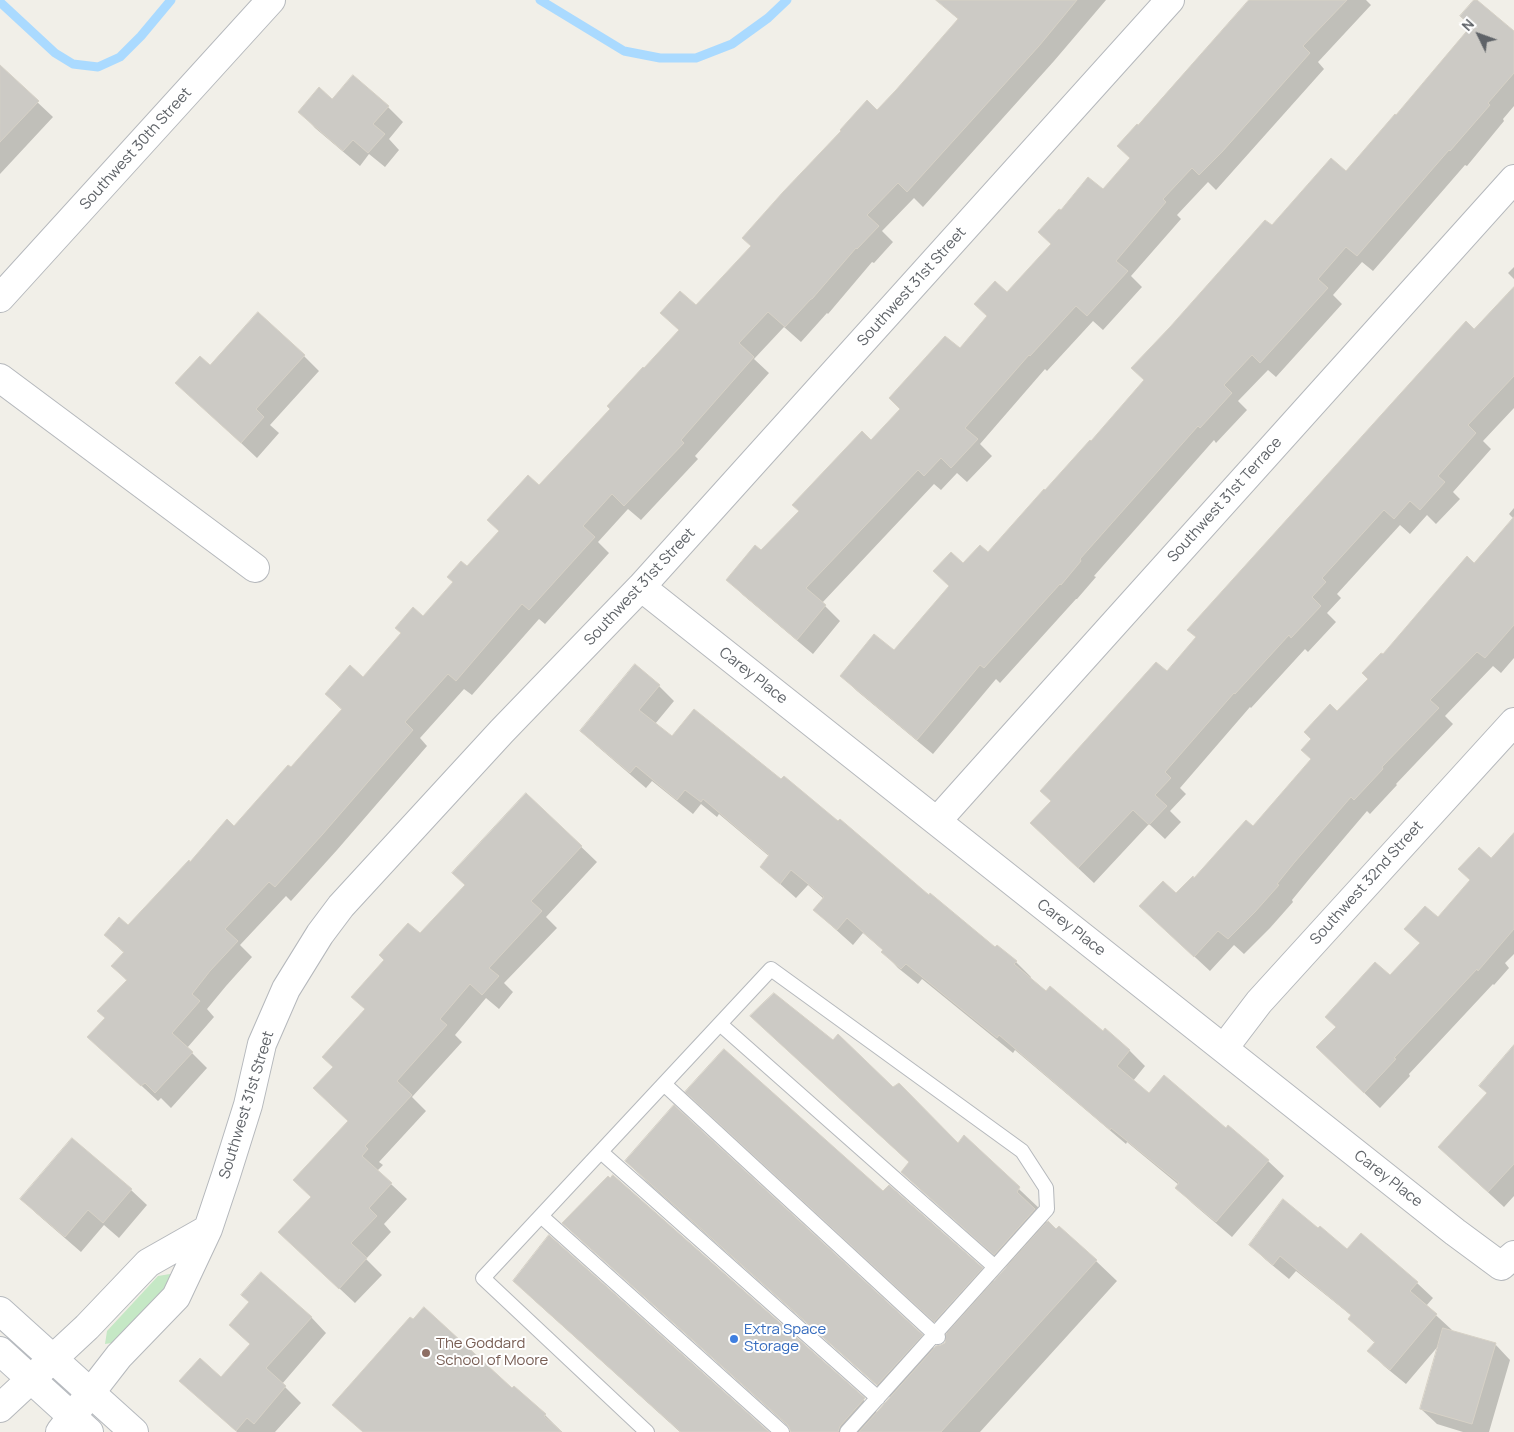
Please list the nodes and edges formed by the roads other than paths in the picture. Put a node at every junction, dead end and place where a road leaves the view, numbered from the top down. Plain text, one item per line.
1 (271, 0) edge
2 (1170, 0) edge
3 (1514, 179) edge
4 (0, 298) edge
5 (0, 378) edge
6 (255, 568) dead end
7 (641, 588) junction
8 (1514, 722) edge
9 (937, 822) junction
10 (720, 1024) junction
11 (1224, 1048) junction
12 (664, 1084) junction
13 (601, 1152) junction
14 (541, 1216) junction
15 (208, 1229) junction
16 (1508, 1261) edge
17 (995, 1267) junction
18 (0, 1311) edge
19 (937, 1336) junction
20 (0, 1352) edge
21 (53, 1359) junction
22 (30, 1379) junction
23 (90, 1392) junction
24 (878, 1398) junction
25 (0, 1408) edge
26 (74, 1427) edge
27 (134, 1432) edge
28 (647, 1432) edge
29 (782, 1432) edge
30 (847, 1432) edge

1 - 4 street, Southwest 30th Street
2 - 7 street, Southwest 31st Street
3 - 9 street, Southwest 31st Terrace
5 - 6 street
7 - 9 street, Carey Place
7 - 15 street, Southwest 31st Street
8 - 11 street, Southwest 32nd Street
9 - 11 street, Carey Place
10 - 12 lane
10 - 17 lane
10 - 17 lane
11 - 16 street, Carey Place
12 - 13 lane
12 - 19 lane
13 - 14 lane
13 - 24 lane
14 - 28 lane
14 - 29 lane
15 - 21 street
15 - 23 street, Southwest 31st Street
17 - 19 lane
18 - 21 street
19 - 24 lane
20 - 22 street
21 - 22 street
21 - 23 street
22 - 25 street
22 - 26 street
23 - 26 street, Southwest 31st Street
23 - 27 street
24 - 30 lane

